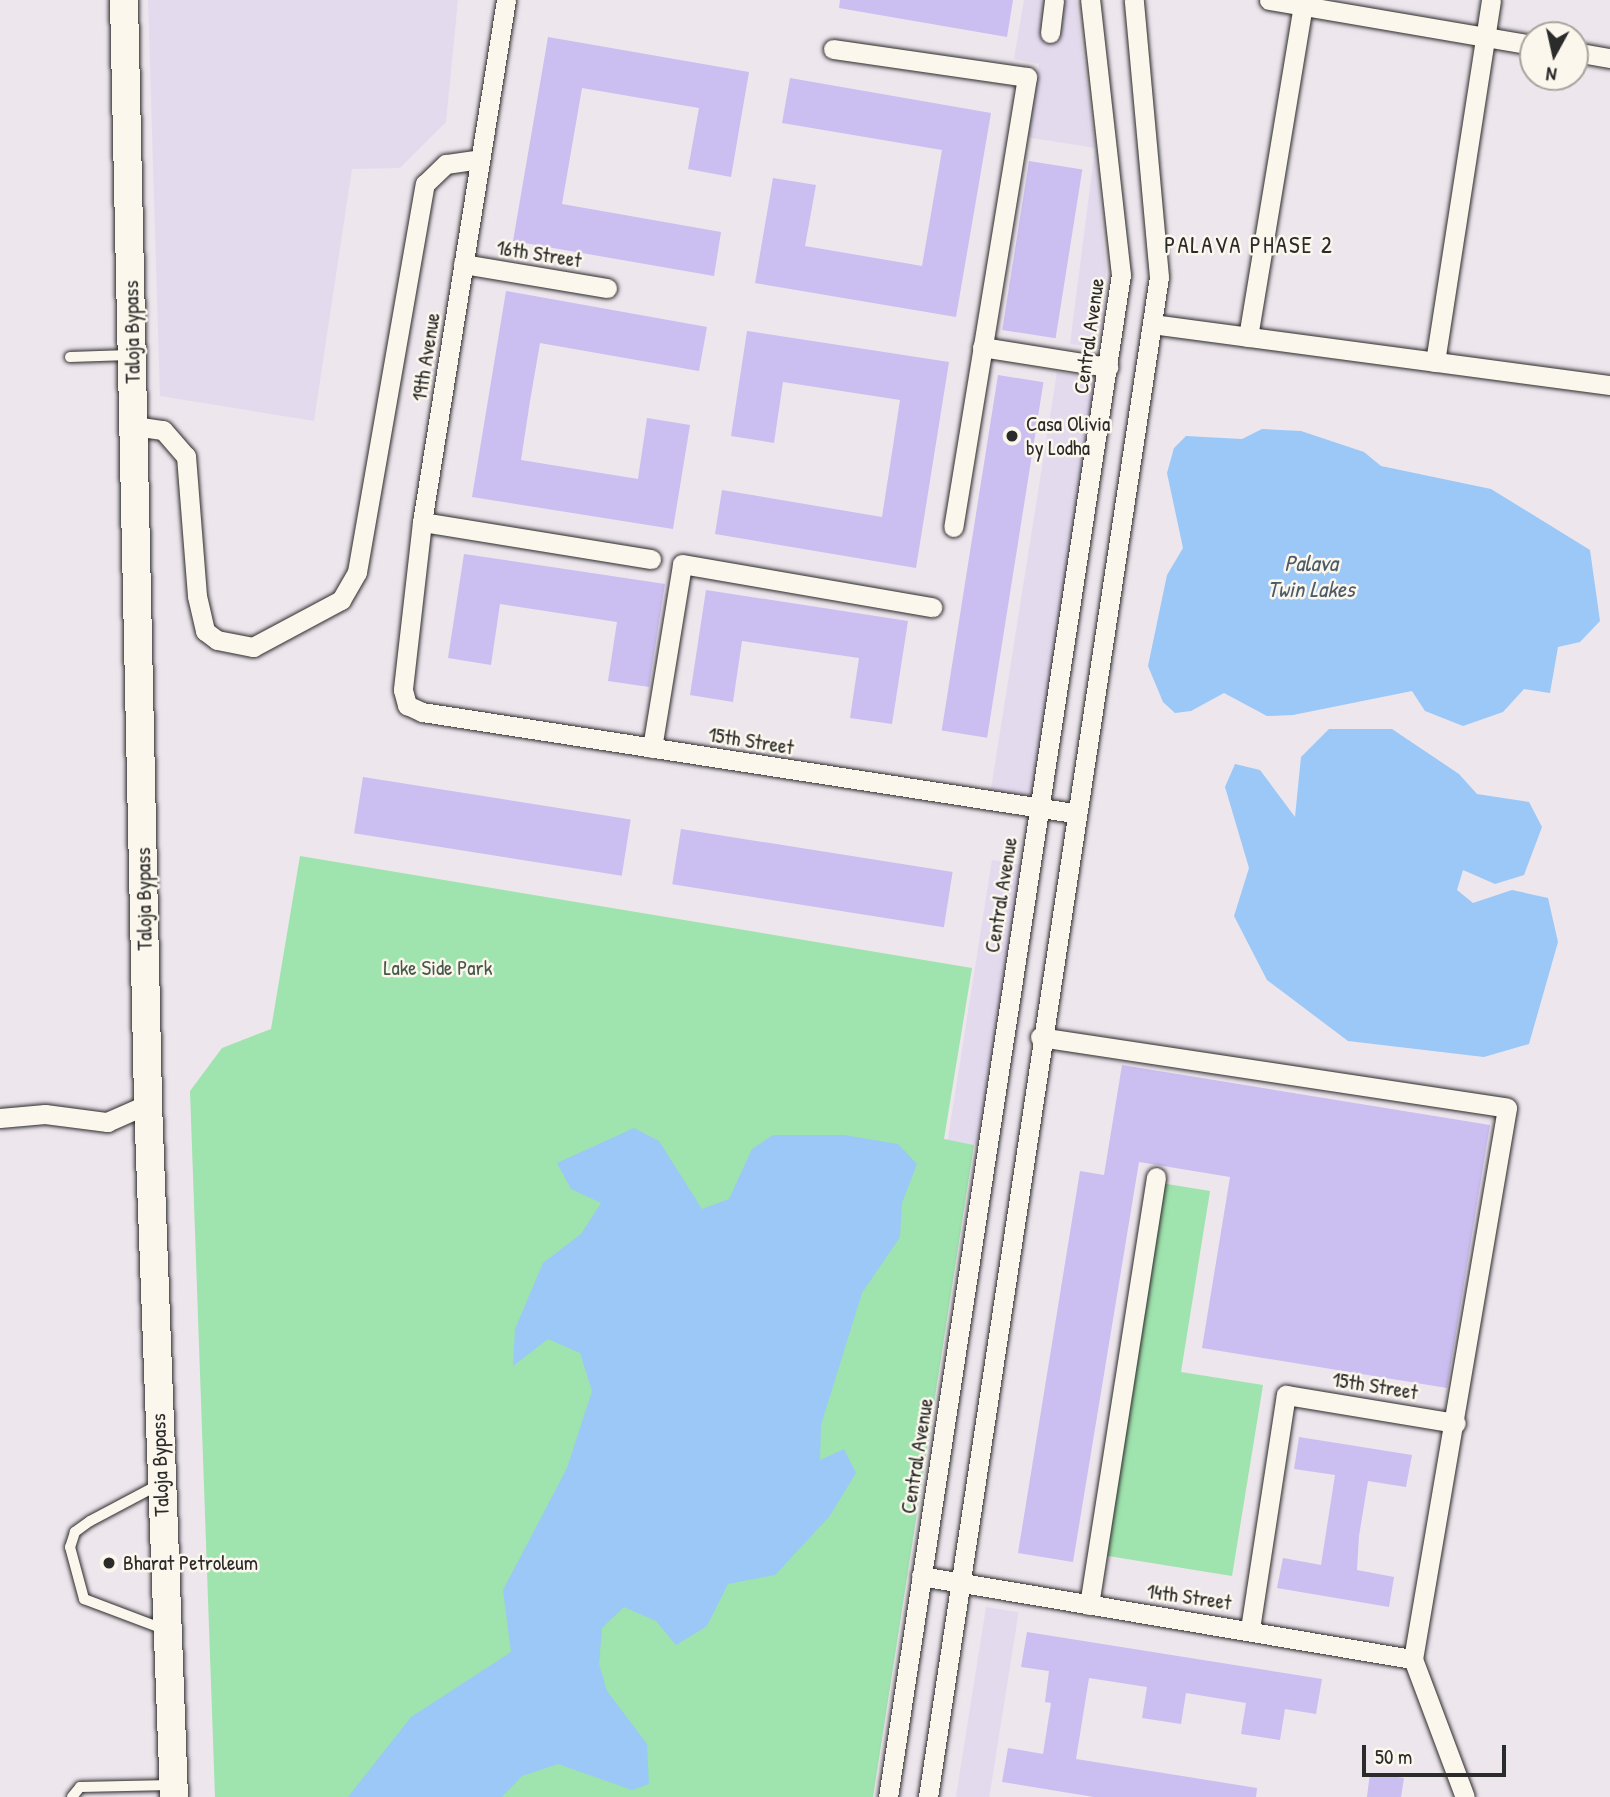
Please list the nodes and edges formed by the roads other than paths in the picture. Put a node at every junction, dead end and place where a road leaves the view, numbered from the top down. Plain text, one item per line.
1 (124, 0) edge
2 (506, 0) edge
3 (1054, 0) edge
4 (1090, 0) edge
5 (1134, 0) edge
6 (1269, 0) edge
7 (1491, 0) edge
8 (1303, 3) edge
9 (1050, 33) dead end
10 (1489, 37) junction
11 (1519, 42) edge
12 (833, 49) dead end
13 (1589, 54) edge
14 (1610, 58) edge
15 (480, 159) junction
16 (463, 264) junction
17 (607, 288) dead end
18 (1152, 324) junction
19 (1248, 337) junction
20 (982, 347) junction
21 (132, 355) junction
22 (70, 357) dead end
23 (1435, 362) junction
24 (1108, 367) junction
25 (1610, 386) edge
26 (134, 426) junction
27 (422, 523) junction
28 (953, 527) dead end
29 (651, 559) dead end
30 (932, 607) dead end
31 (422, 712) joint
32 (652, 748) junction
33 (1037, 808) junction
34 (1074, 813) junction
35 (1040, 1037) junction
36 (148, 1104) junction
37 (0, 1118) edge
38 (1156, 1177) dead end
39 (1456, 1423) junction
40 (160, 1483) junction
41 (921, 1576) junction
42 (958, 1583) junction
43 (1089, 1605) junction
44 (1250, 1629) junction
45 (166, 1630) junction
46 (1413, 1659) junction
47 (174, 1791) edge
48 (72, 1797) edge
49 (888, 1797) edge
50 (928, 1797) edge
51 (1465, 1797) edge

1 - 21 main road, Taloja Bypass
2 - 15 street, 19th Avenue
3 - 9 street
4 - 24 street, Central Avenue
5 - 18 street
6 - 8 street
7 - 10 street
8 - 10 street
8 - 19 street
10 - 11 street
10 - 23 street
12 - 20 street
13 - 14 street
15 - 16 street, 19th Avenue
15 - 26 street
16 - 17 street, 16th Street
16 - 27 street, 19th Avenue
18 - 19 street
18 - 34 street
19 - 23 street
20 - 24 street
20 - 28 street
21 - 22 lane
21 - 26 main road, Taloja Bypass
23 - 25 street
24 - 33 street, Central Avenue
26 - 36 main road, Taloja Bypass
27 - 29 street
27 - 31 street, 19th Avenue
30 - 32 street
31 - 32 street, 15th Street
32 - 33 street, 15th Street
33 - 34 street, 15th Street
33 - 41 street, Central Avenue
34 - 35 street
35 - 39 street
35 - 42 street
36 - 37 street
36 - 40 main road, Taloja Bypass
38 - 43 street
39 - 44 street, 15th Street
39 - 46 street
40 - 45 main road, Taloja Bypass
40 - 45 lane
41 - 42 street, 14th Street
41 - 49 street, Central Avenue
42 - 43 street, 14th Street
42 - 50 street
43 - 44 street, 14th Street
44 - 46 street, 14th Street
45 - 47 main road, Taloja Bypass
46 - 51 street
47 - 48 lane

